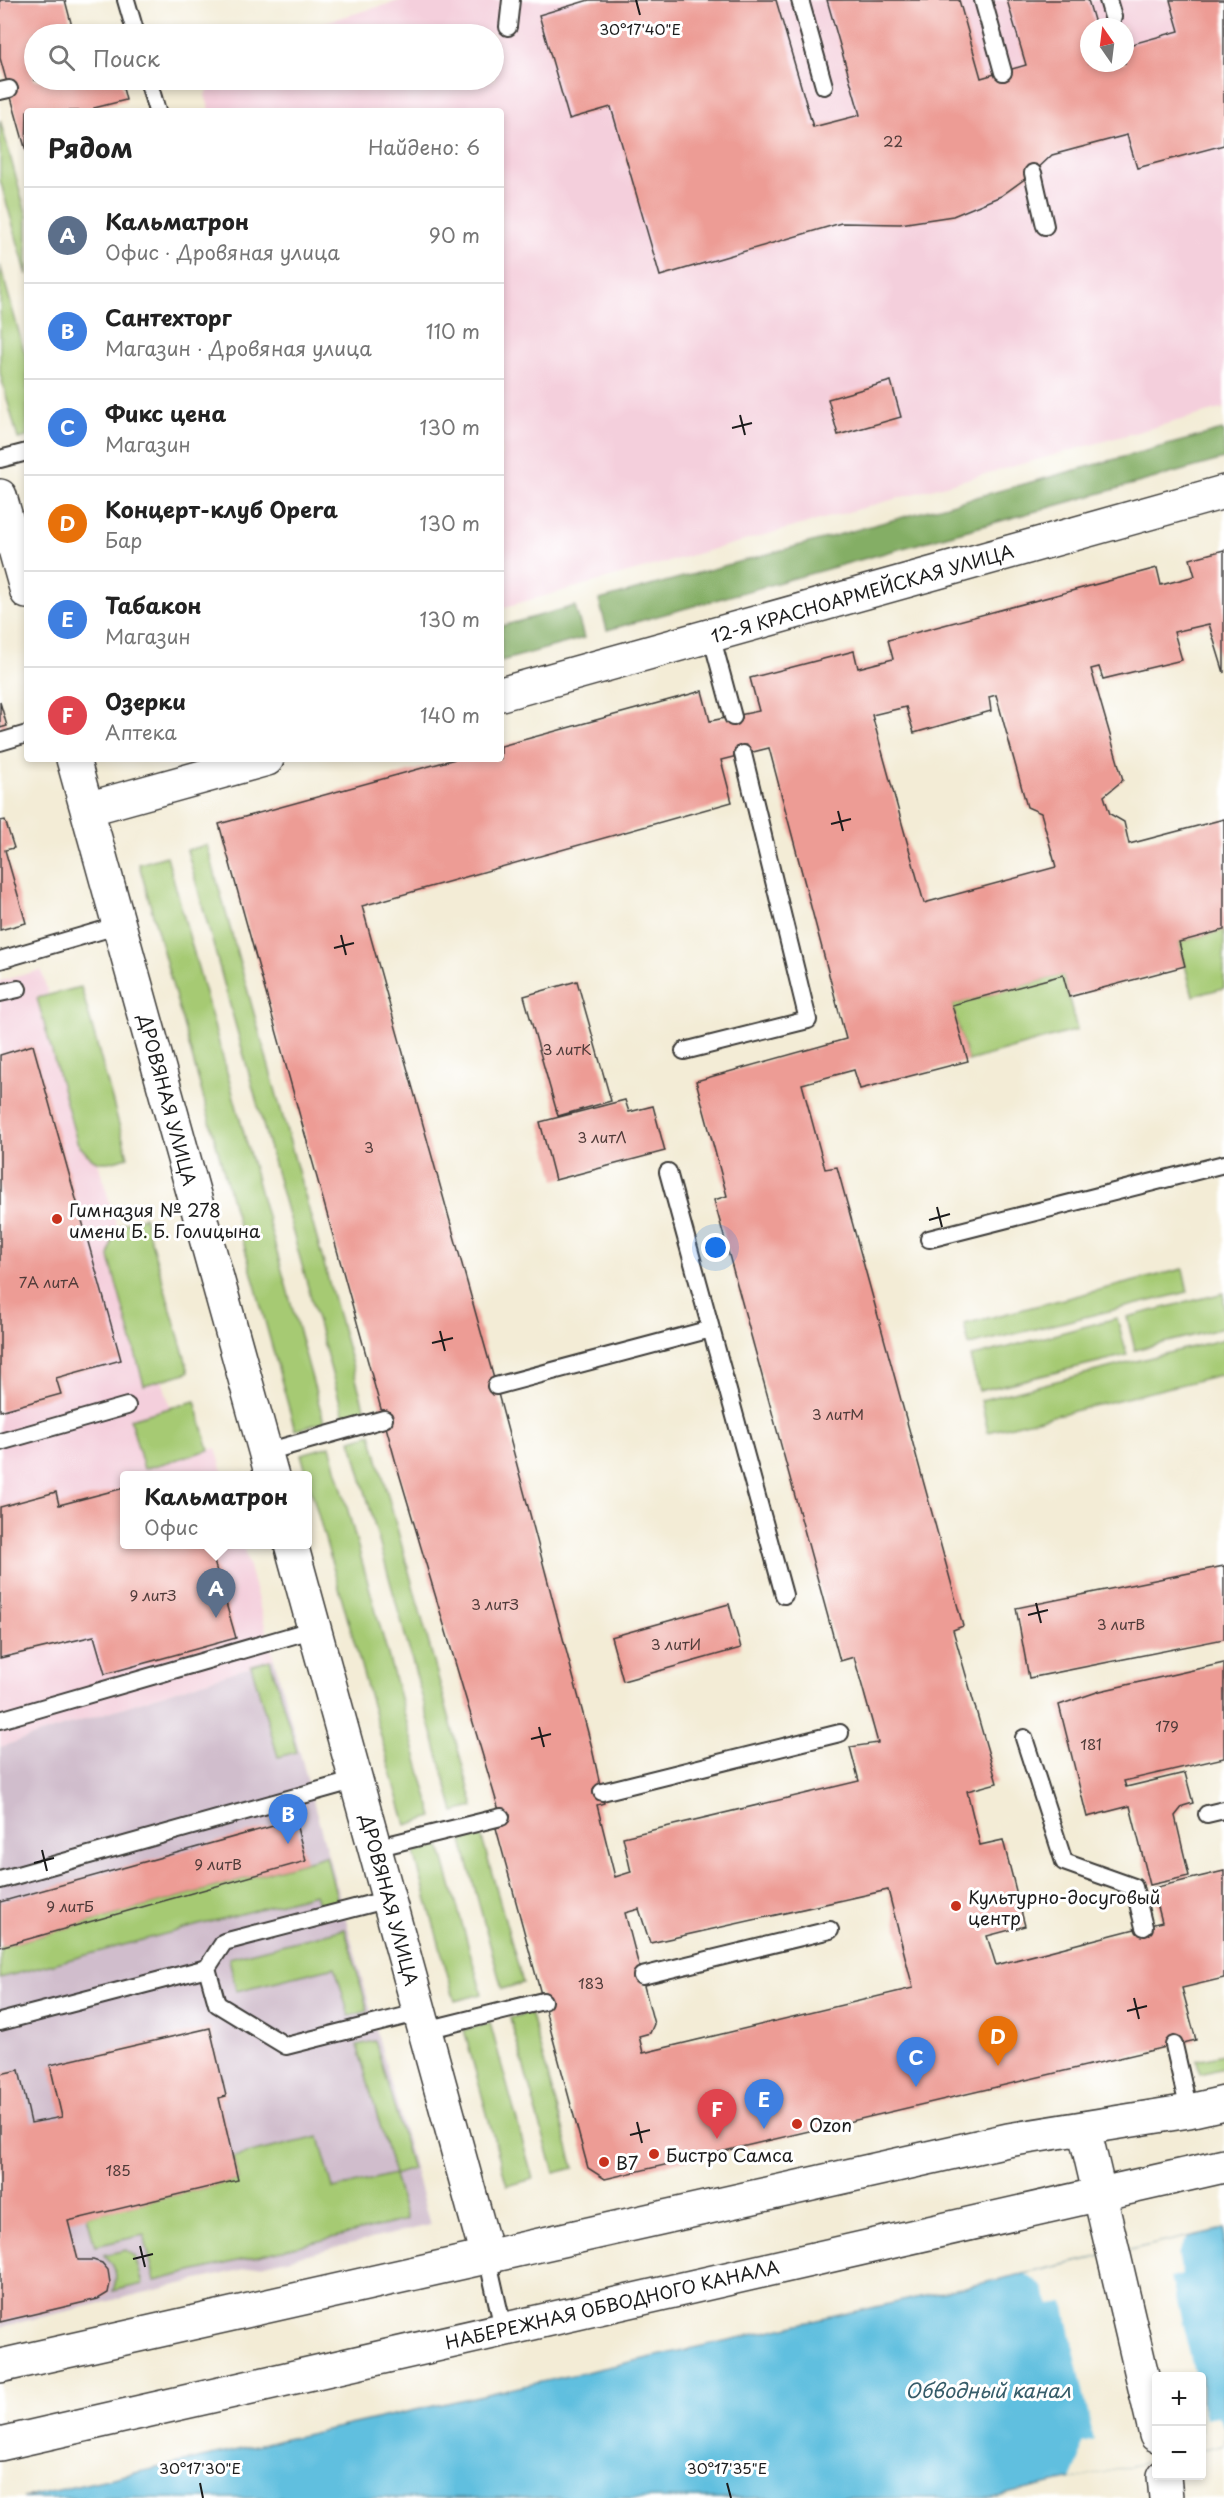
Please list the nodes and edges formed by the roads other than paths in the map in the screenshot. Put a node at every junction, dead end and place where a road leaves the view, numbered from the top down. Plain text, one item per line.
1 (126, 0) edge
2 (511, 0) edge
3 (800, 0) edge
4 (983, 0) edge
5 (1108, 0) edge
6 (1113, 17) dead end
7 (132, 24) edge
8 (508, 27) dead end
9 (1003, 72) dead end
10 (824, 86) dead end
11 (151, 90) edge
12 (156, 108) edge
13 (1033, 173) dead end
14 (1045, 226) dead end
15 (24, 453) edge
16 (0, 459) edge
17 (1224, 492) edge
18 (0, 496) edge
19 (24, 581) edge
20 (711, 635) junction
21 (504, 693) edge
22 (733, 717) dead end
23 (24, 735) edge
24 (0, 742) edge
25 (743, 754) dead end
26 (74, 762) edge
27 (256, 762) edge
28 (87, 809) junction
29 (120, 925) junction
30 (0, 960) edge
31 (18, 989) dead end
32 (0, 993) edge
33 (684, 1051) dead end
34 (1224, 1164) edge
35 (668, 1172) dead end
36 (929, 1239) dead end
37 (711, 1329) junction
38 (496, 1386) dead end
39 (126, 1406) dead end
40 (384, 1419) dead end
41 (0, 1442) edge
42 (269, 1464) edge
43 (292, 1549) edge
44 (784, 1595) dead end
45 (315, 1629) junction
46 (0, 1720) edge
47 (840, 1732) dead end
48 (1024, 1738) dead end
49 (356, 1780) junction
50 (602, 1792) dead end
51 (501, 1817) dead end
52 (375, 1848) junction
53 (0, 1880) edge
54 (389, 1899) junction
55 (1144, 1927) dead end
56 (830, 1930) dead end
57 (207, 1968) junction
58 (642, 1977) dead end
59 (543, 2001) dead end
60 (423, 2021) junction
61 (0, 2022) edge
62 (1174, 2045) dead end
63 (1224, 2103) edge
64 (1189, 2111) junction
65 (1084, 2128) junction
66 (1224, 2166) edge
67 (1099, 2194) junction
68 (487, 2257) junction
69 (503, 2328) junction
70 (0, 2366) edge
71 (1154, 2426) edge
72 (0, 2444) edge
73 (1164, 2480) edge
74 (1166, 2498) edge

1 - 7 lane
2 - 8 lane
3 - 10 lane
4 - 9 lane
5 - 6 lane
11 - 12 lane
13 - 14 lane
15 - 16 lane
17 - 20 street, 12-Я КРАСНОАРМЕЙСКАЯ УЛИЦА
18 - 19 street
20 - 21 street, 12-Я КРАСНОАРМЕЙСКАЯ УЛИЦА
20 - 22 lane
23 - 24 lane
25 - 33 lane
26 - 28 street, ДРОВЯНАЯ УЛИЦА
27 - 28 street
28 - 29 street, ДРОВЯНАЯ УЛИЦА
29 - 30 lane
29 - 42 street, ДРОВЯНАЯ УЛИЦА
31 - 32 lane
34 - 36 lane
35 - 37 lane
37 - 38 lane
37 - 44 lane
39 - 41 lane
40 - 42 lane
43 - 45 street, ДРОВЯНАЯ УЛИЦА
45 - 46 lane
45 - 49 street, ДРОВЯНАЯ УЛИЦА
47 - 50 lane
48 - 55 lane
49 - 52 street, ДРОВЯНАЯ УЛИЦА
49 - 53 lane
51 - 52 lane
52 - 54 street, ДРОВЯНАЯ УЛИЦА
54 - 57 lane
54 - 60 street, ДРОВЯНАЯ УЛИЦА
56 - 58 lane
57 - 60 lane
57 - 61 lane
59 - 60 lane
60 - 68 street, ДРОВЯНАЯ УЛИЦА
62 - 64 lane
63 - 64 street
64 - 65 street
65 - 67 street
65 - 68 street
66 - 67 street, НАБЕРЕЖНАЯ ОБВОДНОГО КАНАЛА
67 - 69 street, НАБЕРЕЖНАЯ ОБВОДНОГО КАНАЛА
67 - 71 street
68 - 69 lane
68 - 70 street
69 - 72 street, НАБЕРЕЖНАЯ ОБВОДНОГО КАНАЛА
73 - 74 street

